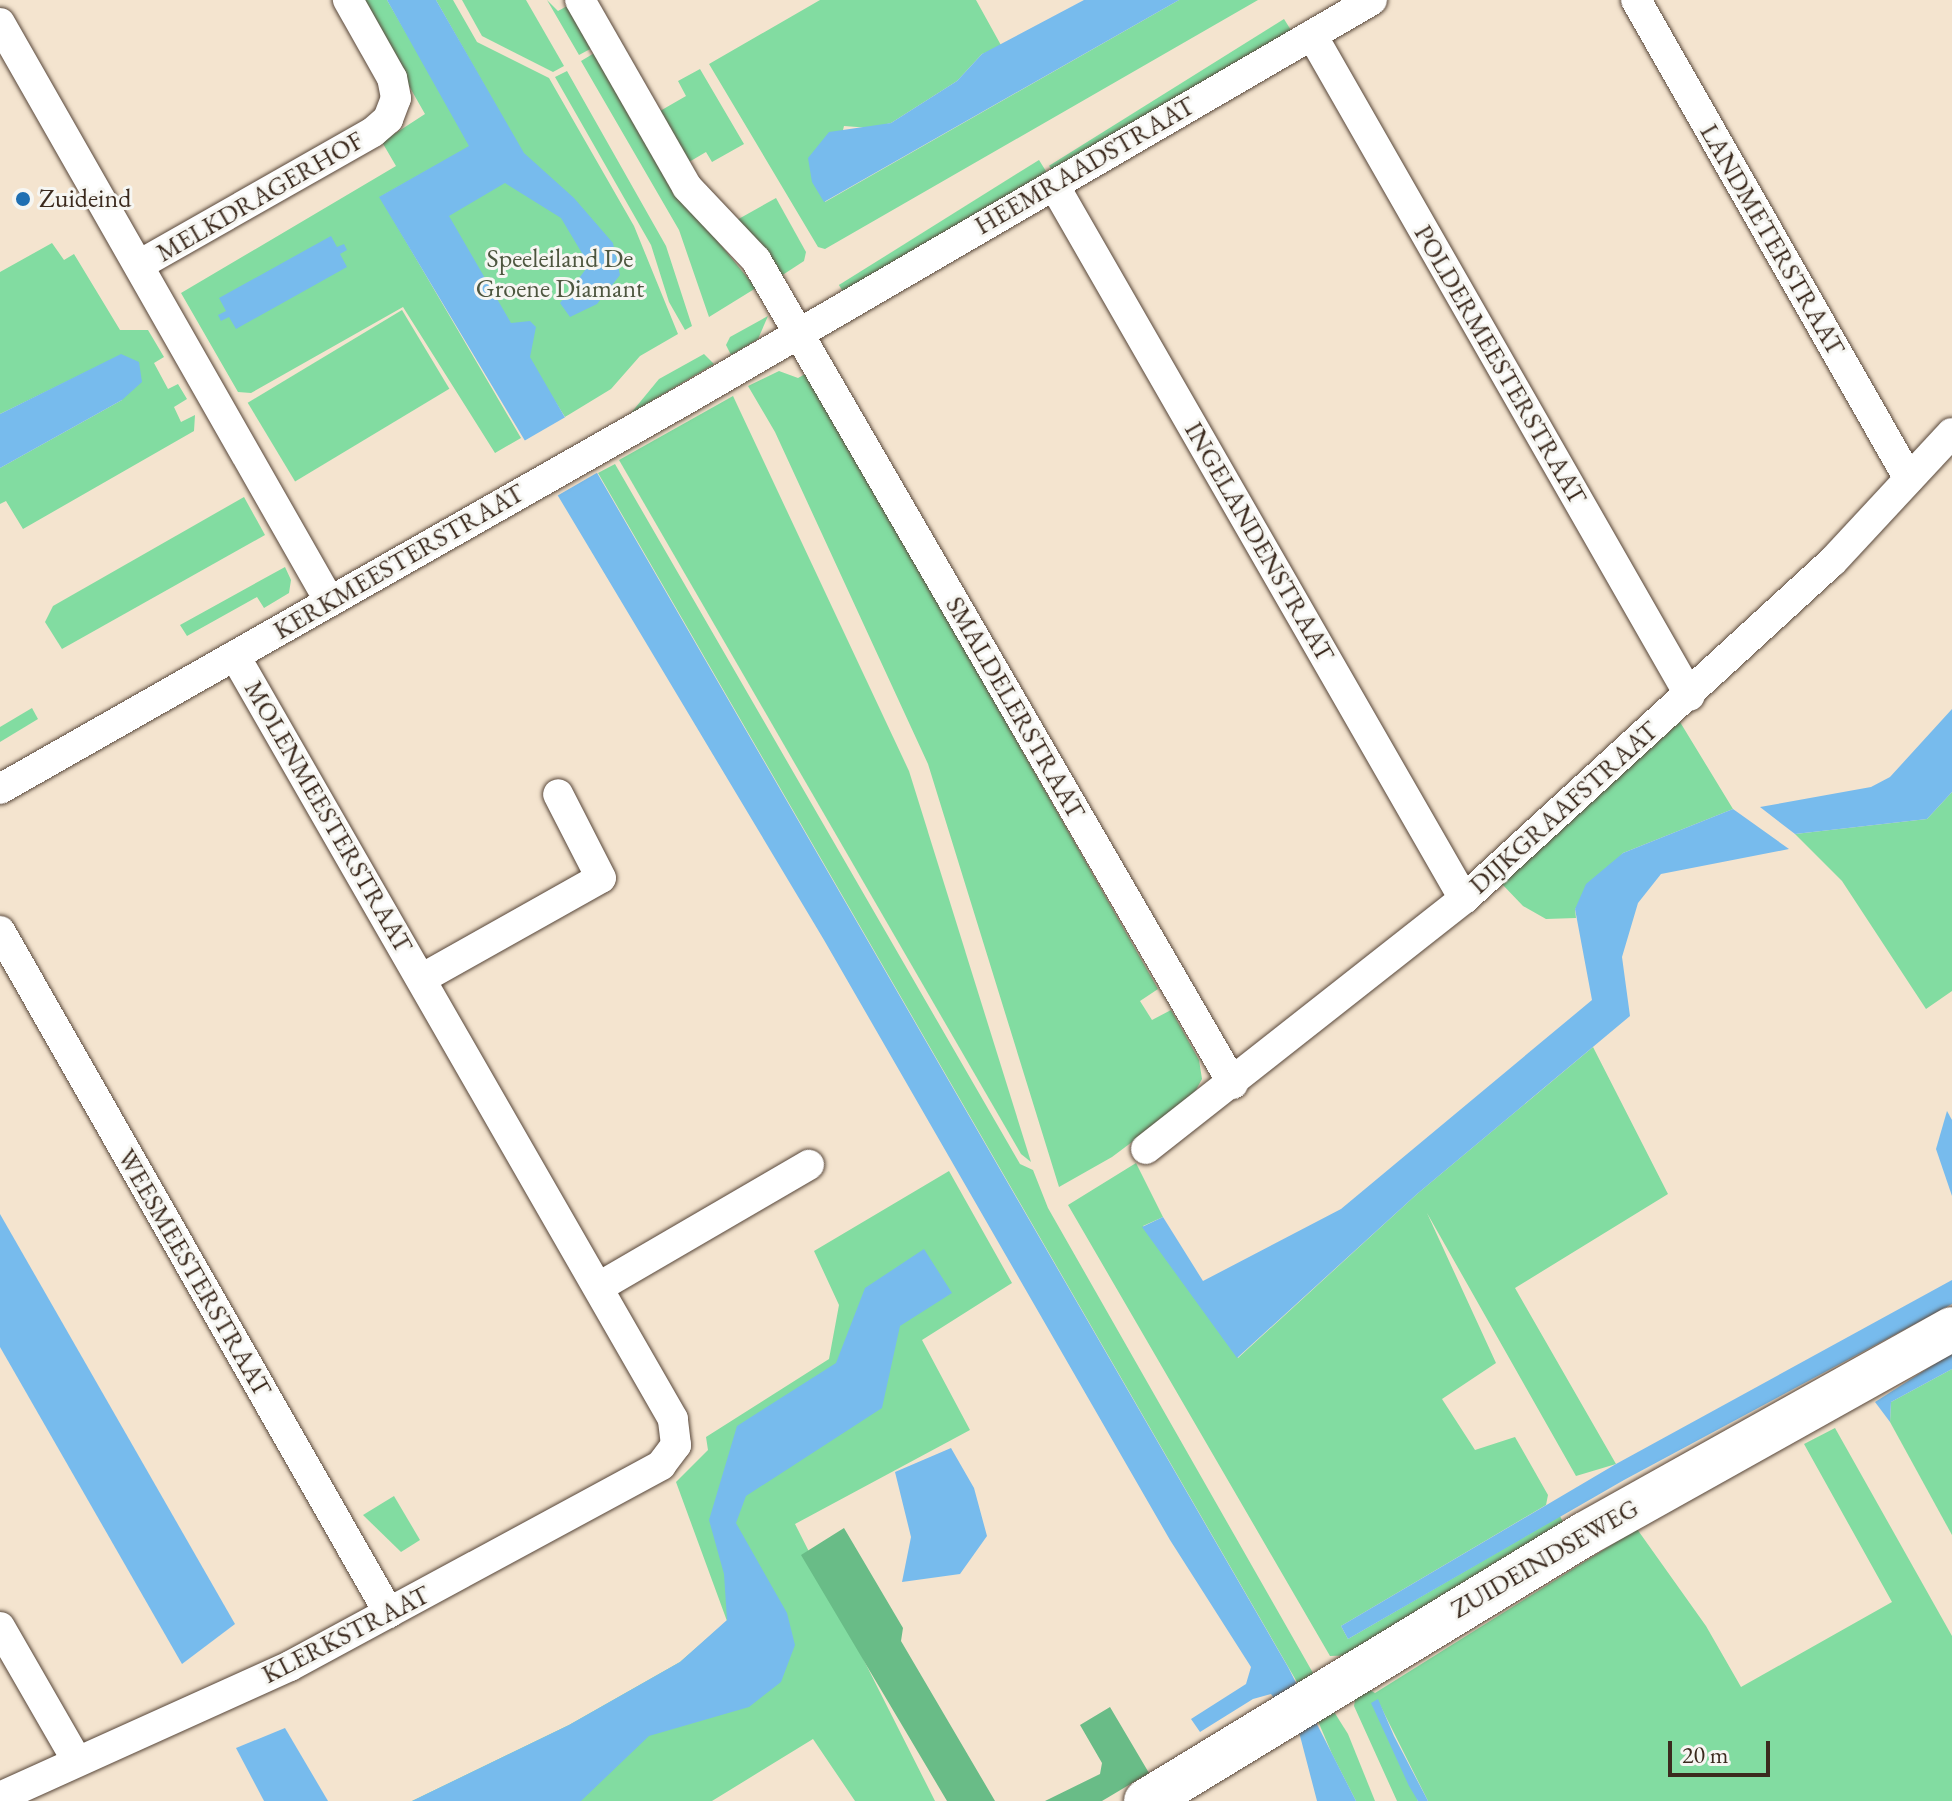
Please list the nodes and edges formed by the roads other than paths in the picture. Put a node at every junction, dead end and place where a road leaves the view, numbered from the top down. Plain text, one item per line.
1 (348, 0) edge
2 (580, 0) edge
3 (1372, 0) edge
4 (1636, 0) edge
5 (0, 23) edge
6 (1312, 35) junction
7 (1054, 185) junction
8 (139, 265) junction
9 (798, 333) junction
10 (1952, 433) edge
11 (1909, 479) junction
12 (330, 602) junction
13 (235, 656) junction
14 (1690, 696) junction
15 (0, 789) edge
16 (558, 794) dead end
17 (1464, 899) junction
18 (0, 931) edge
19 (421, 979) junction
20 (1233, 1084) junction
21 (1146, 1149) dead end
22 (809, 1165) dead end
23 (599, 1287) junction
24 (1952, 1329) edge
25 (676, 1445) joint
26 (389, 1613) junction
27 (0, 1627) edge
28 (77, 1761) junction
29 (0, 1797) edge
30 (1146, 1801) edge

1 - 8 street, MELKDRAGERHOF
2 - 9 street, SMALDELERSTRAAT
3 - 6 street, HEEMRAADSTRAAT
4 - 11 street, LANDMETERSTRAAT
5 - 8 street, MELKDRAGERHOF
6 - 7 street, HEEMRAADSTRAAT
6 - 14 street, POLDERMEESTERSTRAAT
7 - 9 street, HEEMRAADSTRAAT
7 - 17 street, INGELANDENSTRAAT
8 - 12 street, MELKDRAGERHOF
9 - 12 street, KERKMEESTERSTRAAT
9 - 20 street, SMALDELERSTRAAT
10 - 11 street, DIJKGRAAFSTRAAT
11 - 14 street, DIJKGRAAFSTRAAT
12 - 13 street, KERKMEESTERSTRAAT
13 - 15 street, KERKMEESTERSTRAAT
13 - 19 street, MOLENMEESTERSTRAAT
14 - 17 street, DIJKGRAAFSTRAAT
16 - 19 street, MOLENMEESTERSTRAAT
17 - 20 street, DIJKGRAAFSTRAAT
18 - 26 street, WEESMEESTERSTRAAT
19 - 23 street, MOLENMEESTERSTRAAT
20 - 21 street, DIJKGRAAFSTRAAT
22 - 23 street
23 - 25 street, MOLENMEESTERSTRAAT
24 - 30 street, ZUIDEINDSEWEG
25 - 26 street, KLERKSTRAAT
26 - 28 street, KLERKSTRAAT
27 - 28 street
28 - 29 street, KLERKSTRAAT

